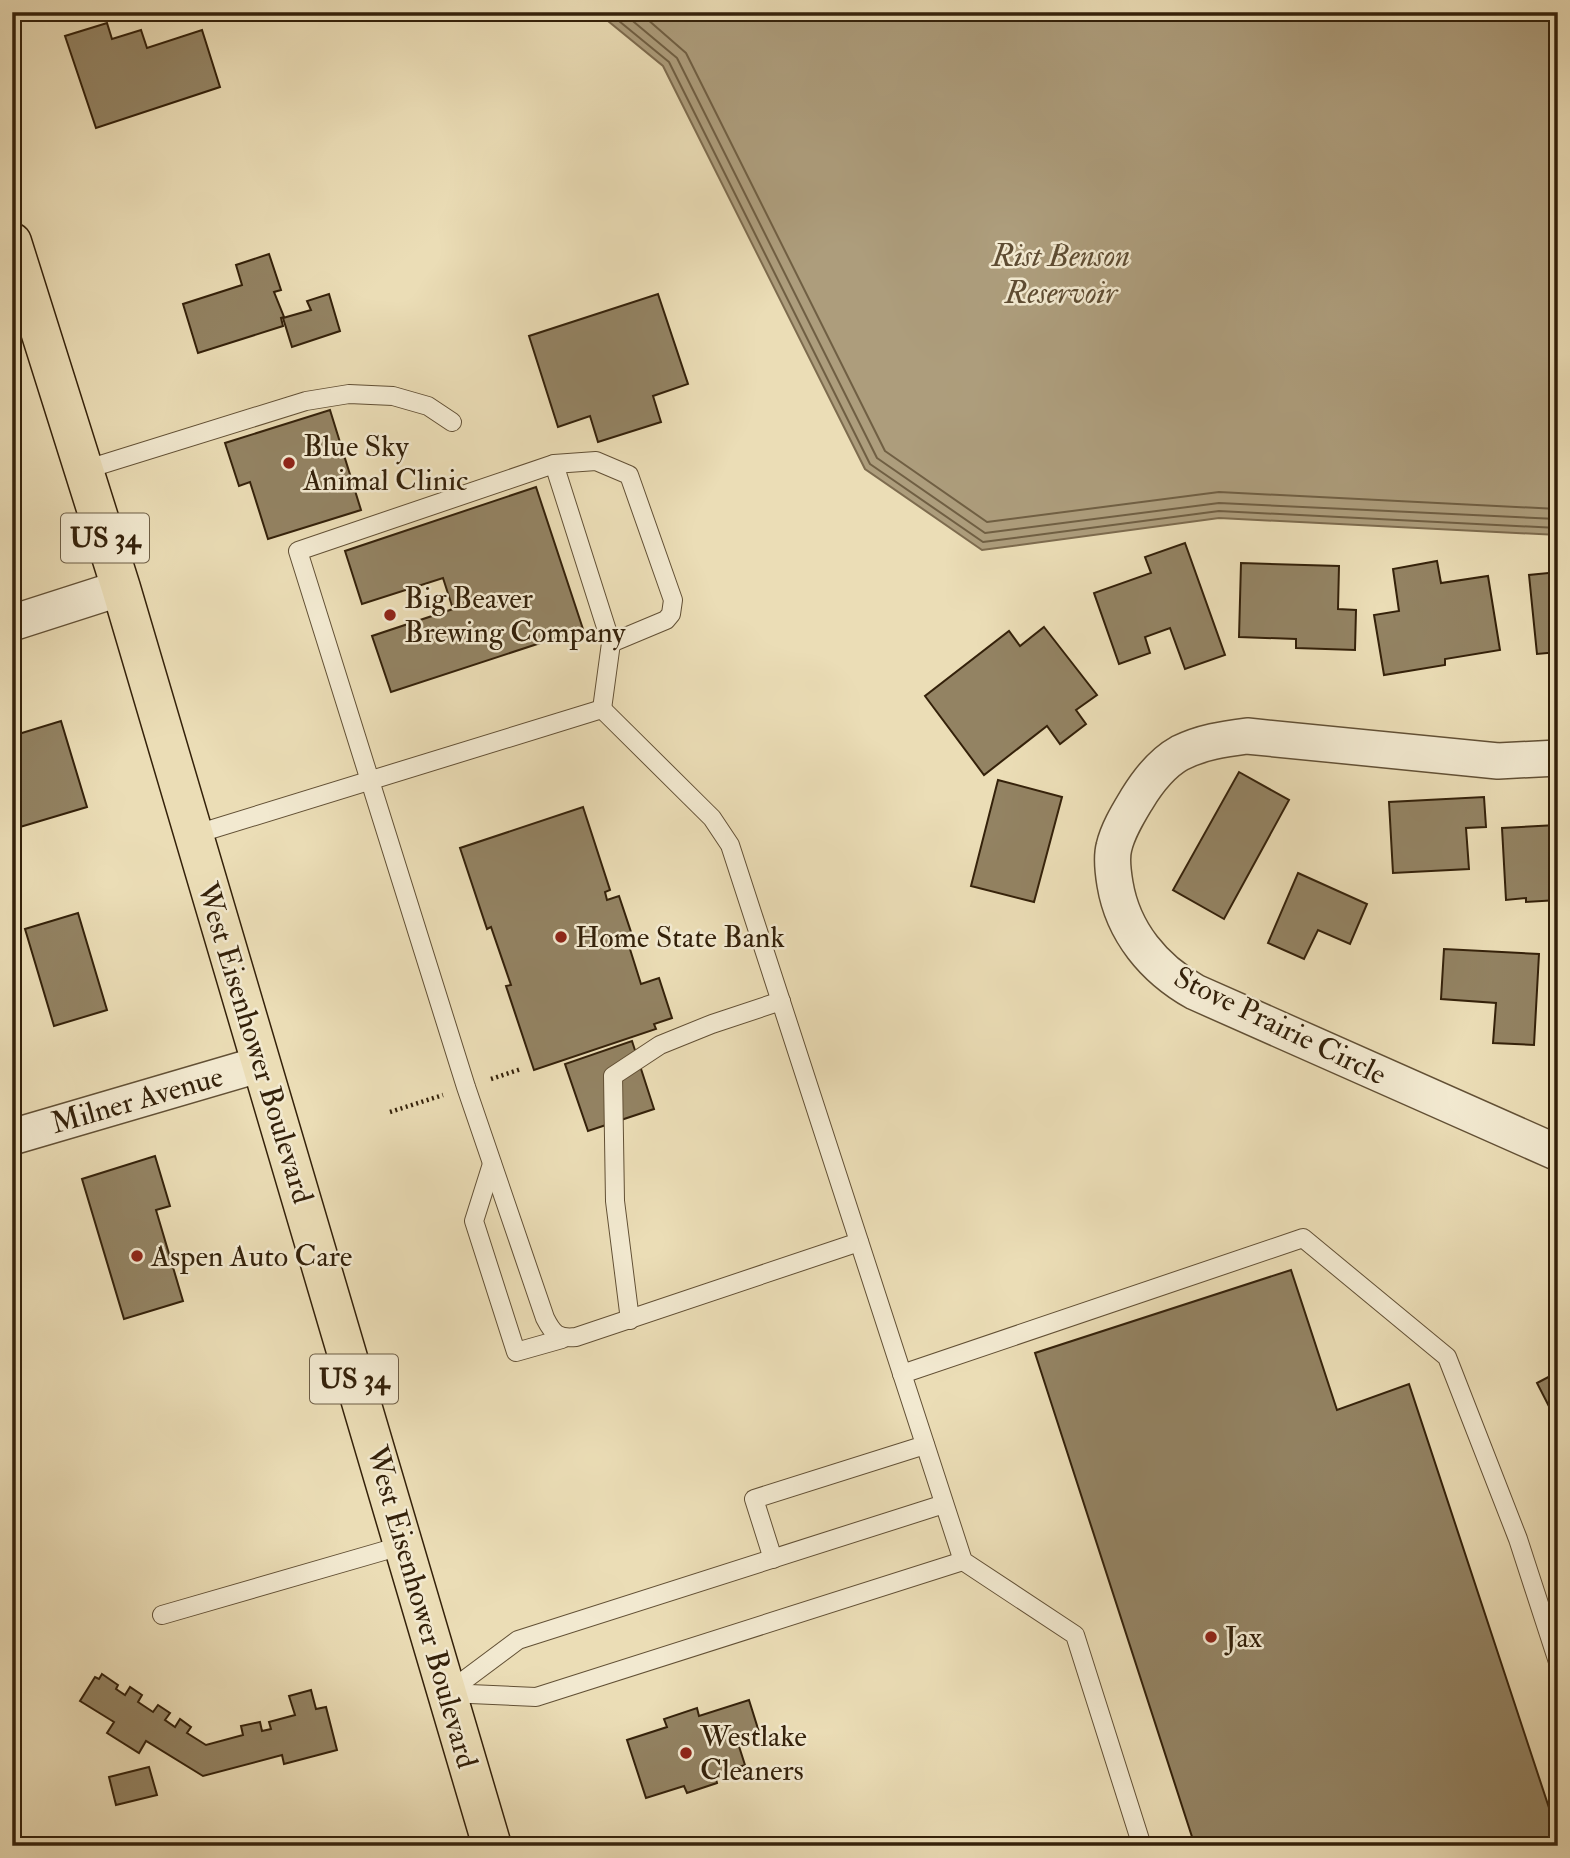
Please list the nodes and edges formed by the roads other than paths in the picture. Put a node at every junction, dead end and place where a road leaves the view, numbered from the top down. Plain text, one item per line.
1 (12, 242) edge
2 (452, 422) dead end
3 (554, 464) junction
4 (84, 470) junction
5 (121, 588) junction
6 (12, 623) edge
7 (611, 643) junction
8 (602, 709) junction
9 (1558, 758) edge
10 (369, 781) junction
11 (193, 835) junction
12 (781, 1001) junction
13 (261, 1064) junction
14 (12, 1137) edge
15 (1558, 1153) edge
16 (492, 1164) junction
17 (859, 1242) junction
18 (630, 1320) junction
19 (562, 1339) junction
20 (902, 1374) junction
21 (925, 1446) junction
22 (944, 1504) junction
23 (404, 1545) junction
24 (773, 1559) junction
25 (963, 1561) junction
26 (162, 1615) dead end
27 (1558, 1662) edge
28 (447, 1693) junction
29 (492, 1846) edge
30 (1142, 1846) edge

1 - 4 highway, West Eisenhower Boulevard / US 34
2 - 4 lane
3 - 7 lane
3 - 7 lane
3 - 10 lane
4 - 5 highway, West Eisenhower Boulevard / US 34
5 - 6 street
5 - 11 highway, West Eisenhower Boulevard / US 34
7 - 8 lane
8 - 10 lane
8 - 12 lane
9 - 15 street, Stove Prairie Circle
10 - 11 lane
10 - 16 lane
11 - 13 highway, West Eisenhower Boulevard / US 34
12 - 17 lane
12 - 18 lane
13 - 14 street, Milner Avenue
13 - 23 highway, West Eisenhower Boulevard / US 34
16 - 19 lane
16 - 19 lane
17 - 18 lane
17 - 20 lane
18 - 19 lane
20 - 21 lane
20 - 27 lane
21 - 22 lane
21 - 24 lane
22 - 24 lane
22 - 25 lane
23 - 26 lane
23 - 28 highway, West Eisenhower Boulevard / US 34
24 - 28 lane
25 - 28 lane
25 - 30 lane
28 - 29 highway, West Eisenhower Boulevard / US 34

